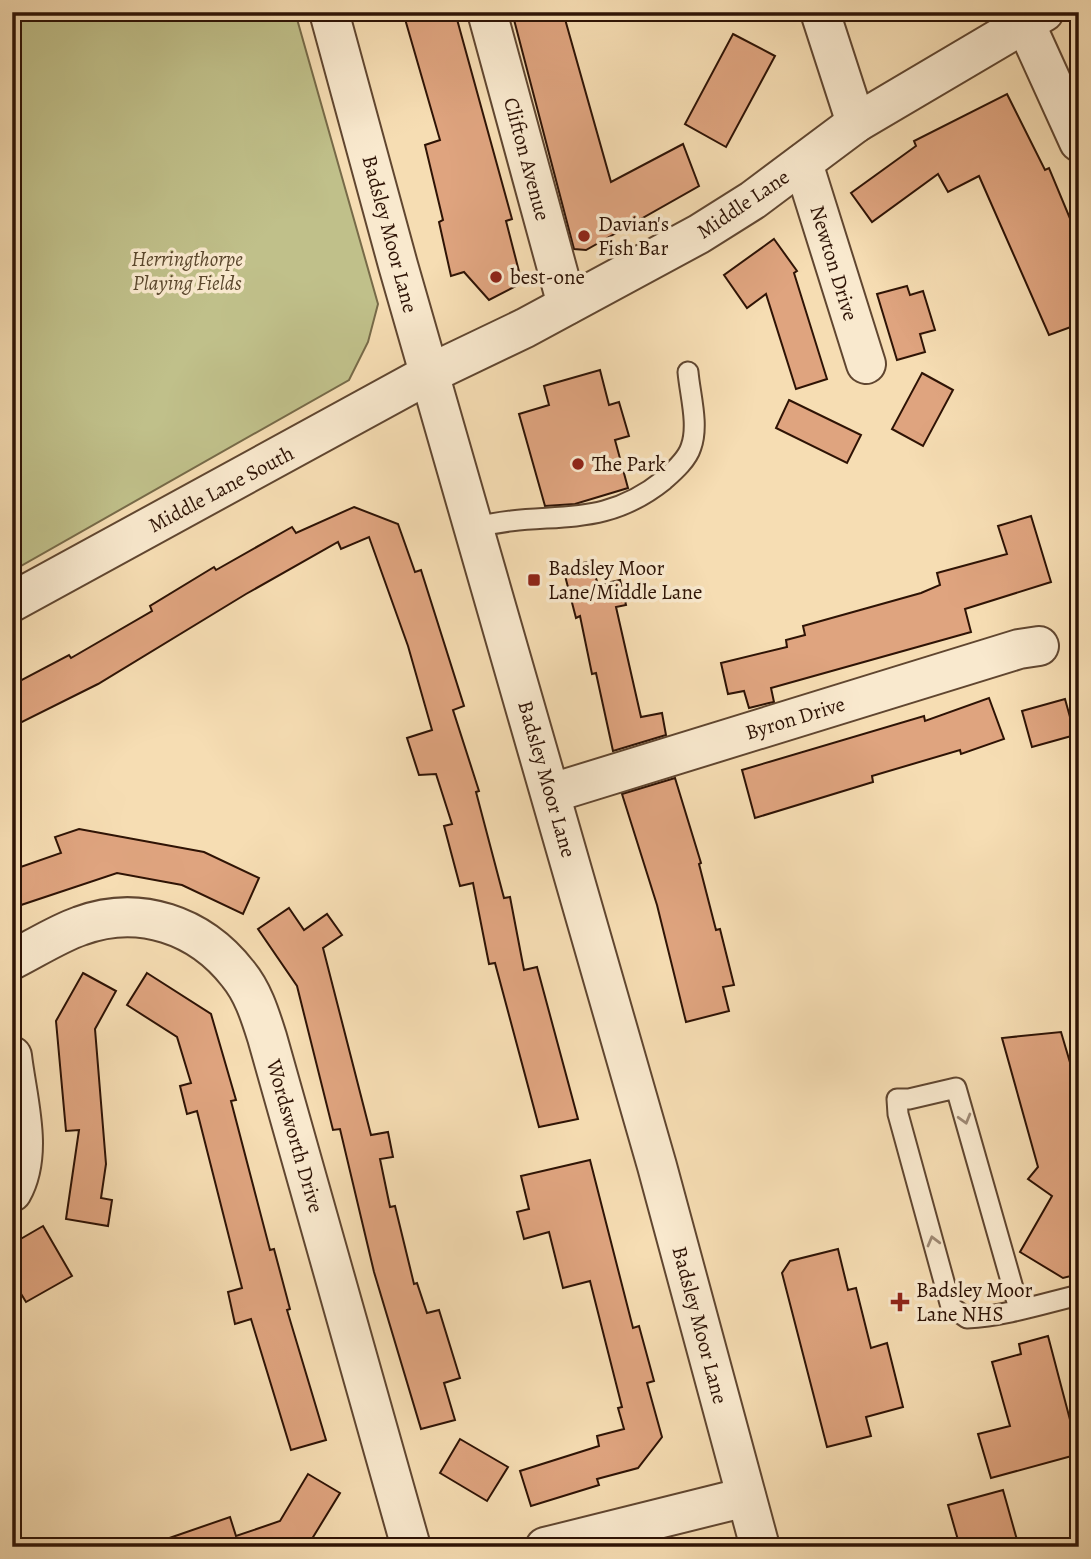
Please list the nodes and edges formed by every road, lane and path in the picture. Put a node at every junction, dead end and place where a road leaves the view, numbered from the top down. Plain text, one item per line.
1 (329, 12) edge
2 (487, 12) edge
3 (820, 12) edge
4 (1035, 18) edge
5 (856, 123) junction
6 (1079, 142) edge
7 (803, 163) junction
8 (567, 305) junction
9 (866, 364) dead end
10 (688, 372) dead end
11 (429, 374) junction
12 (474, 528) junction
13 (12, 602) edge
14 (1039, 646) dead end
15 (551, 793) junction
16 (12, 960) edge
17 (12, 1056) edge
18 (12, 1192) edge
19 (1079, 1295) edge
20 (1019, 1310) junction
21 (746, 1497) junction
22 (411, 1547) edge
23 (545, 1547) edge
24 (760, 1547) edge

1 - 11 street, Badsley Moor Lane
2 - 8 street, Clifton Avenue
3 - 5 street
4 - 5 street, Middle Lane
4 - 6 street
5 - 7 street, Middle Lane
7 - 8 street, Middle Lane
7 - 9 street, Newton Drive
8 - 11 street, Middle Lane
10 - 12 lane
11 - 12 street, Badsley Moor Lane
11 - 13 street, Middle Lane South
12 - 15 street, Badsley Moor Lane
14 - 15 street, Byron Drive
15 - 21 street, Badsley Moor Lane
16 - 22 street, Wordsworth Drive
17 - 18 street
19 - 20 lane
20 -> 20 lane
21 - 23 street
21 - 24 street, Badsley Moor Lane

